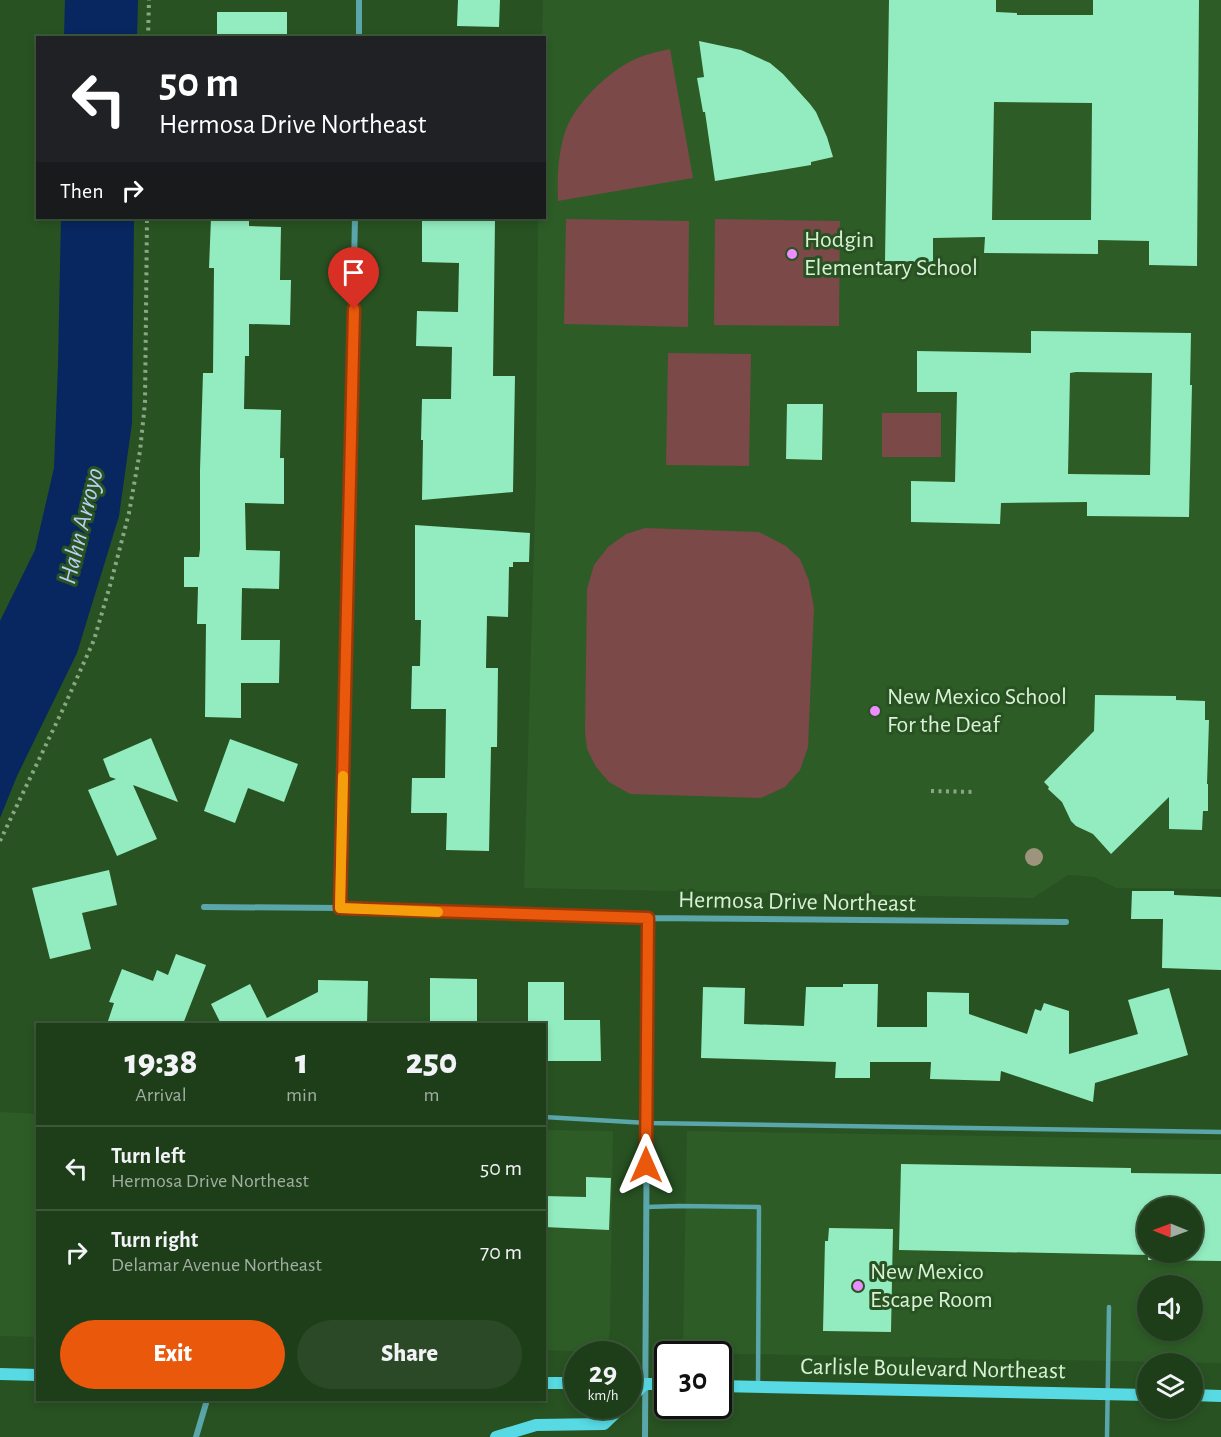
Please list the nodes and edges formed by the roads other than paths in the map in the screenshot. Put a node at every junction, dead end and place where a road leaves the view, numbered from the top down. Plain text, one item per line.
1 (359, 0) edge
2 (358, 36) edge
3 (355, 219) edge
4 (204, 907) dead end
5 (340, 908) junction
6 (648, 918) junction
7 (1066, 922) dead end
8 (546, 1117) edge
9 (647, 1123) junction
10 (1221, 1132) edge
11 (646, 1207) junction
12 (1109, 1307) dead end
13 (0, 1374) edge
14 (36, 1375) edge
15 (546, 1383) edge
16 (564, 1383) edge
17 (645, 1384) junction
18 (654, 1384) edge
19 (732, 1386) edge
20 (758, 1386) junction
21 (642, 1387) edge
22 (1108, 1394) junction
23 (1137, 1395) edge
24 (1203, 1395) edge
25 (1221, 1396) edge
26 (207, 1401) edge
27 (609, 1419) edge
28 (196, 1437) edge
29 (496, 1437) edge
30 (645, 1437) edge
31 (1107, 1437) edge

1 - 2 street
3 - 5 street
4 - 5 street, Hermosa Drive Northeast
5 - 6 street, Hermosa Drive Northeast
6 - 7 street, Hermosa Drive Northeast
6 - 9 street
8 - 9 lane
9 - 10 lane
9 - 11 street
11 - 17 street
11 - 20 lane
12 - 22 lane
13 - 14 main road
15 - 16 main road
17 - 18 main road
17 - 21 main road
17 - 30 street
19 - 20 main road, Carlisle Boulevard Northeast
20 - 22 main road, Carlisle Boulevard Northeast
22 - 23 main road, Carlisle Boulevard Northeast
22 - 31 lane
24 - 25 main road
26 - 28 street
27 - 29 main road

